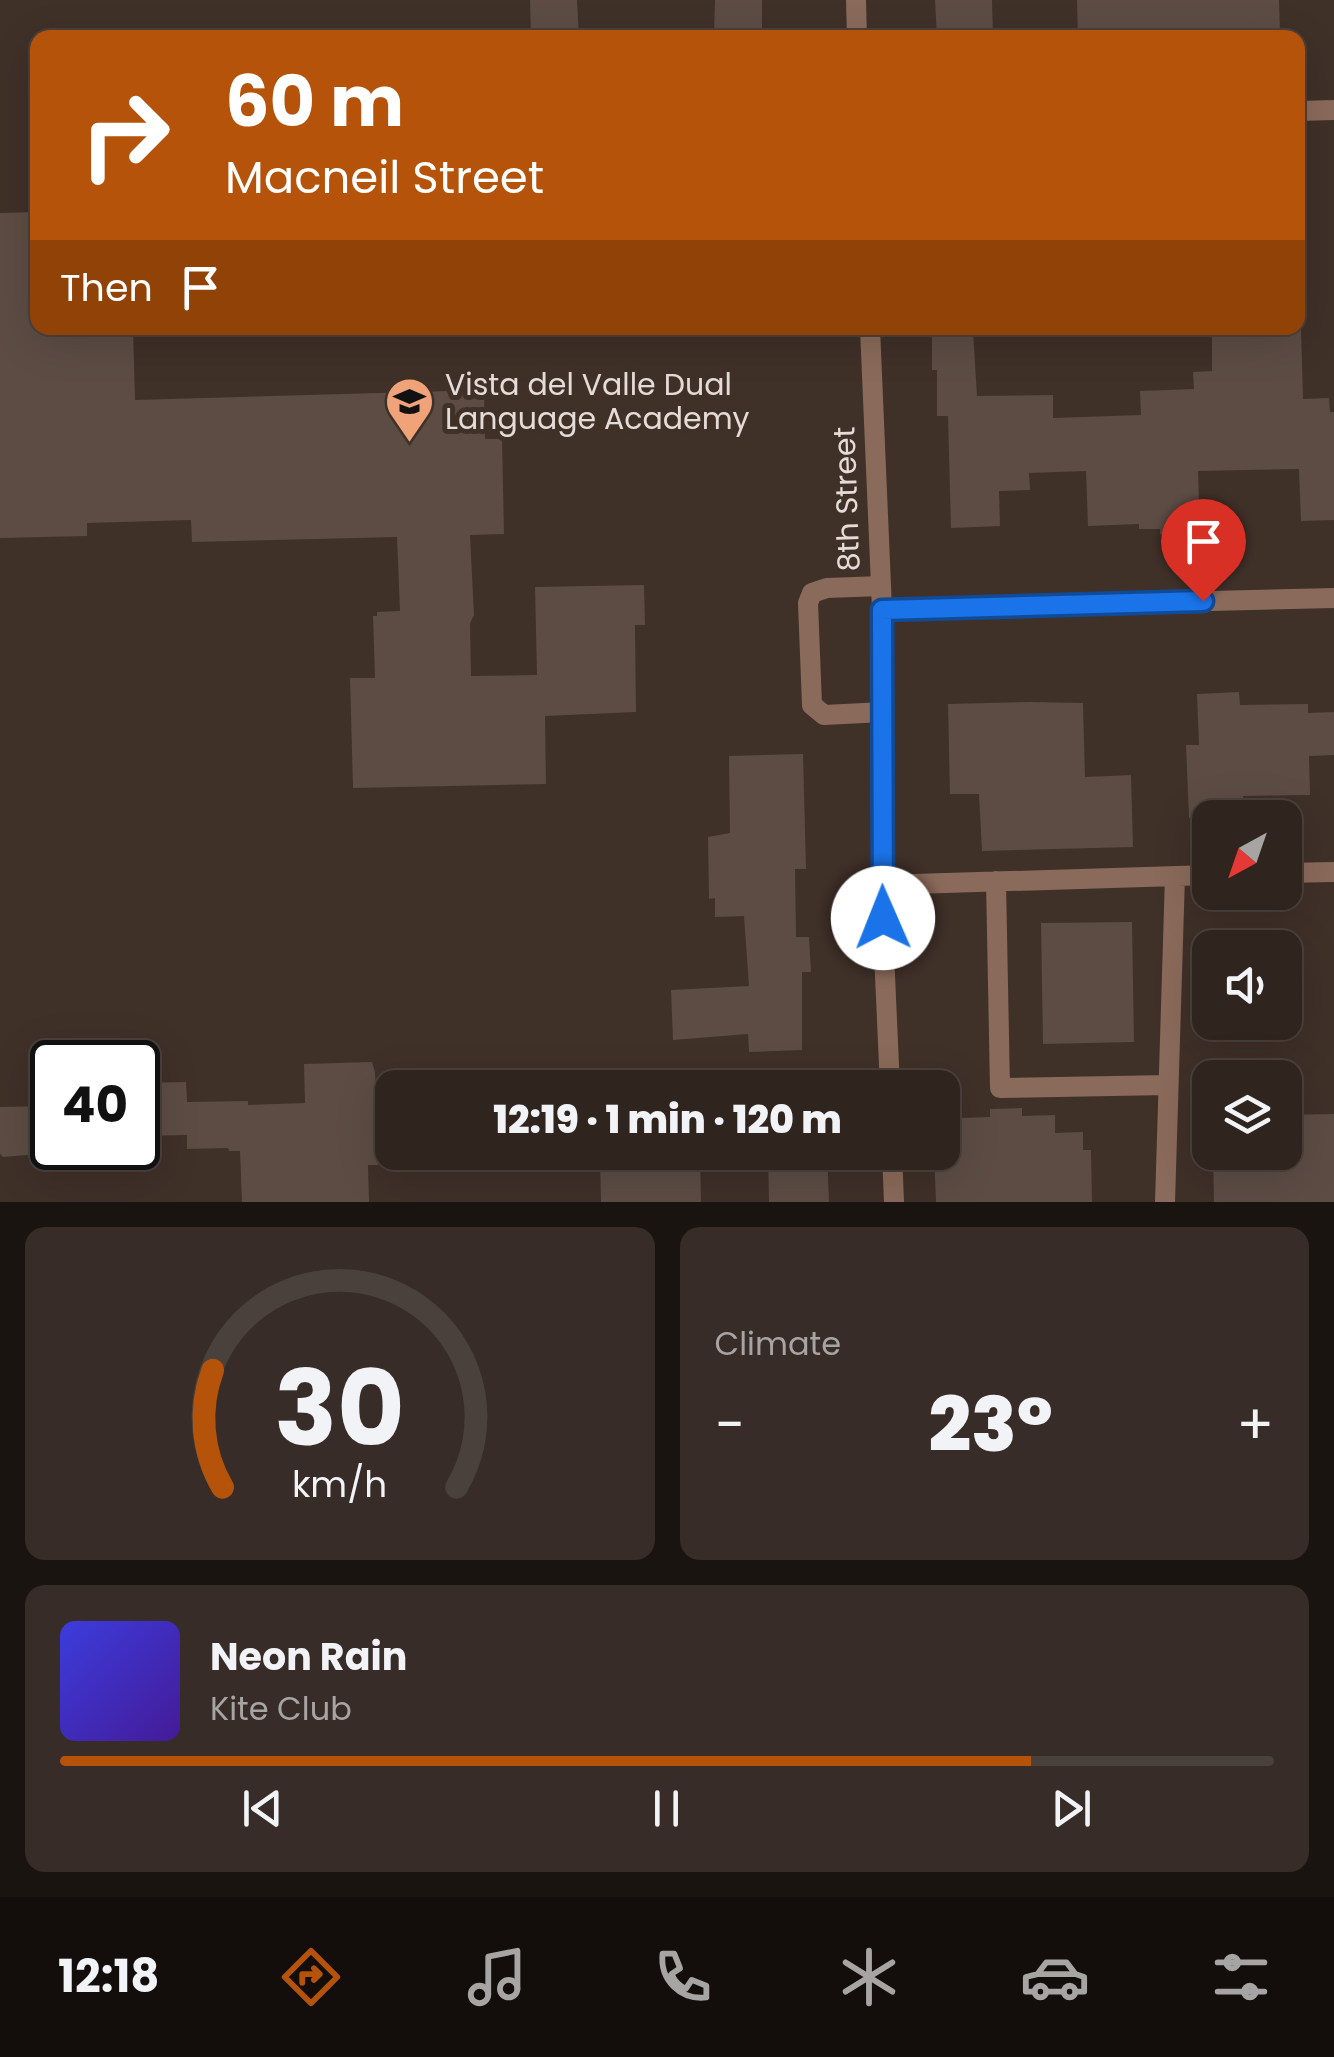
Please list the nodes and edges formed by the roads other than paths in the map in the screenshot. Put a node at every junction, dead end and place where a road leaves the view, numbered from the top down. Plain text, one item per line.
1 (856, 0) edge
2 (857, 30) edge
3 (1334, 110) edge
4 (1305, 111) edge
5 (870, 335) edge
6 (881, 586) junction
7 (1334, 598) edge
8 (882, 610) junction
9 (884, 712) junction
10 (1334, 872) edge
11 (1302, 873) edge
12 (1175, 876) junction
13 (1192, 876) edge
14 (996, 882) junction
15 (881, 885) junction
16 (889, 1070) edge
17 (1168, 1085) junction
18 (893, 1170) edge
19 (894, 1202) edge
20 (1165, 1202) edge

1 - 2 street
3 - 4 street
5 - 6 street, 8th Street
6 - 8 street, 8th Street
6 - 9 street
7 - 8 street
8 - 9 street, 8th Street
9 - 15 street, 8th Street
10 - 11 street
12 - 13 street
12 - 14 street
12 - 17 street
14 - 15 street
14 - 17 street
15 - 16 street, 8th Street
17 - 20 street
18 - 19 street

